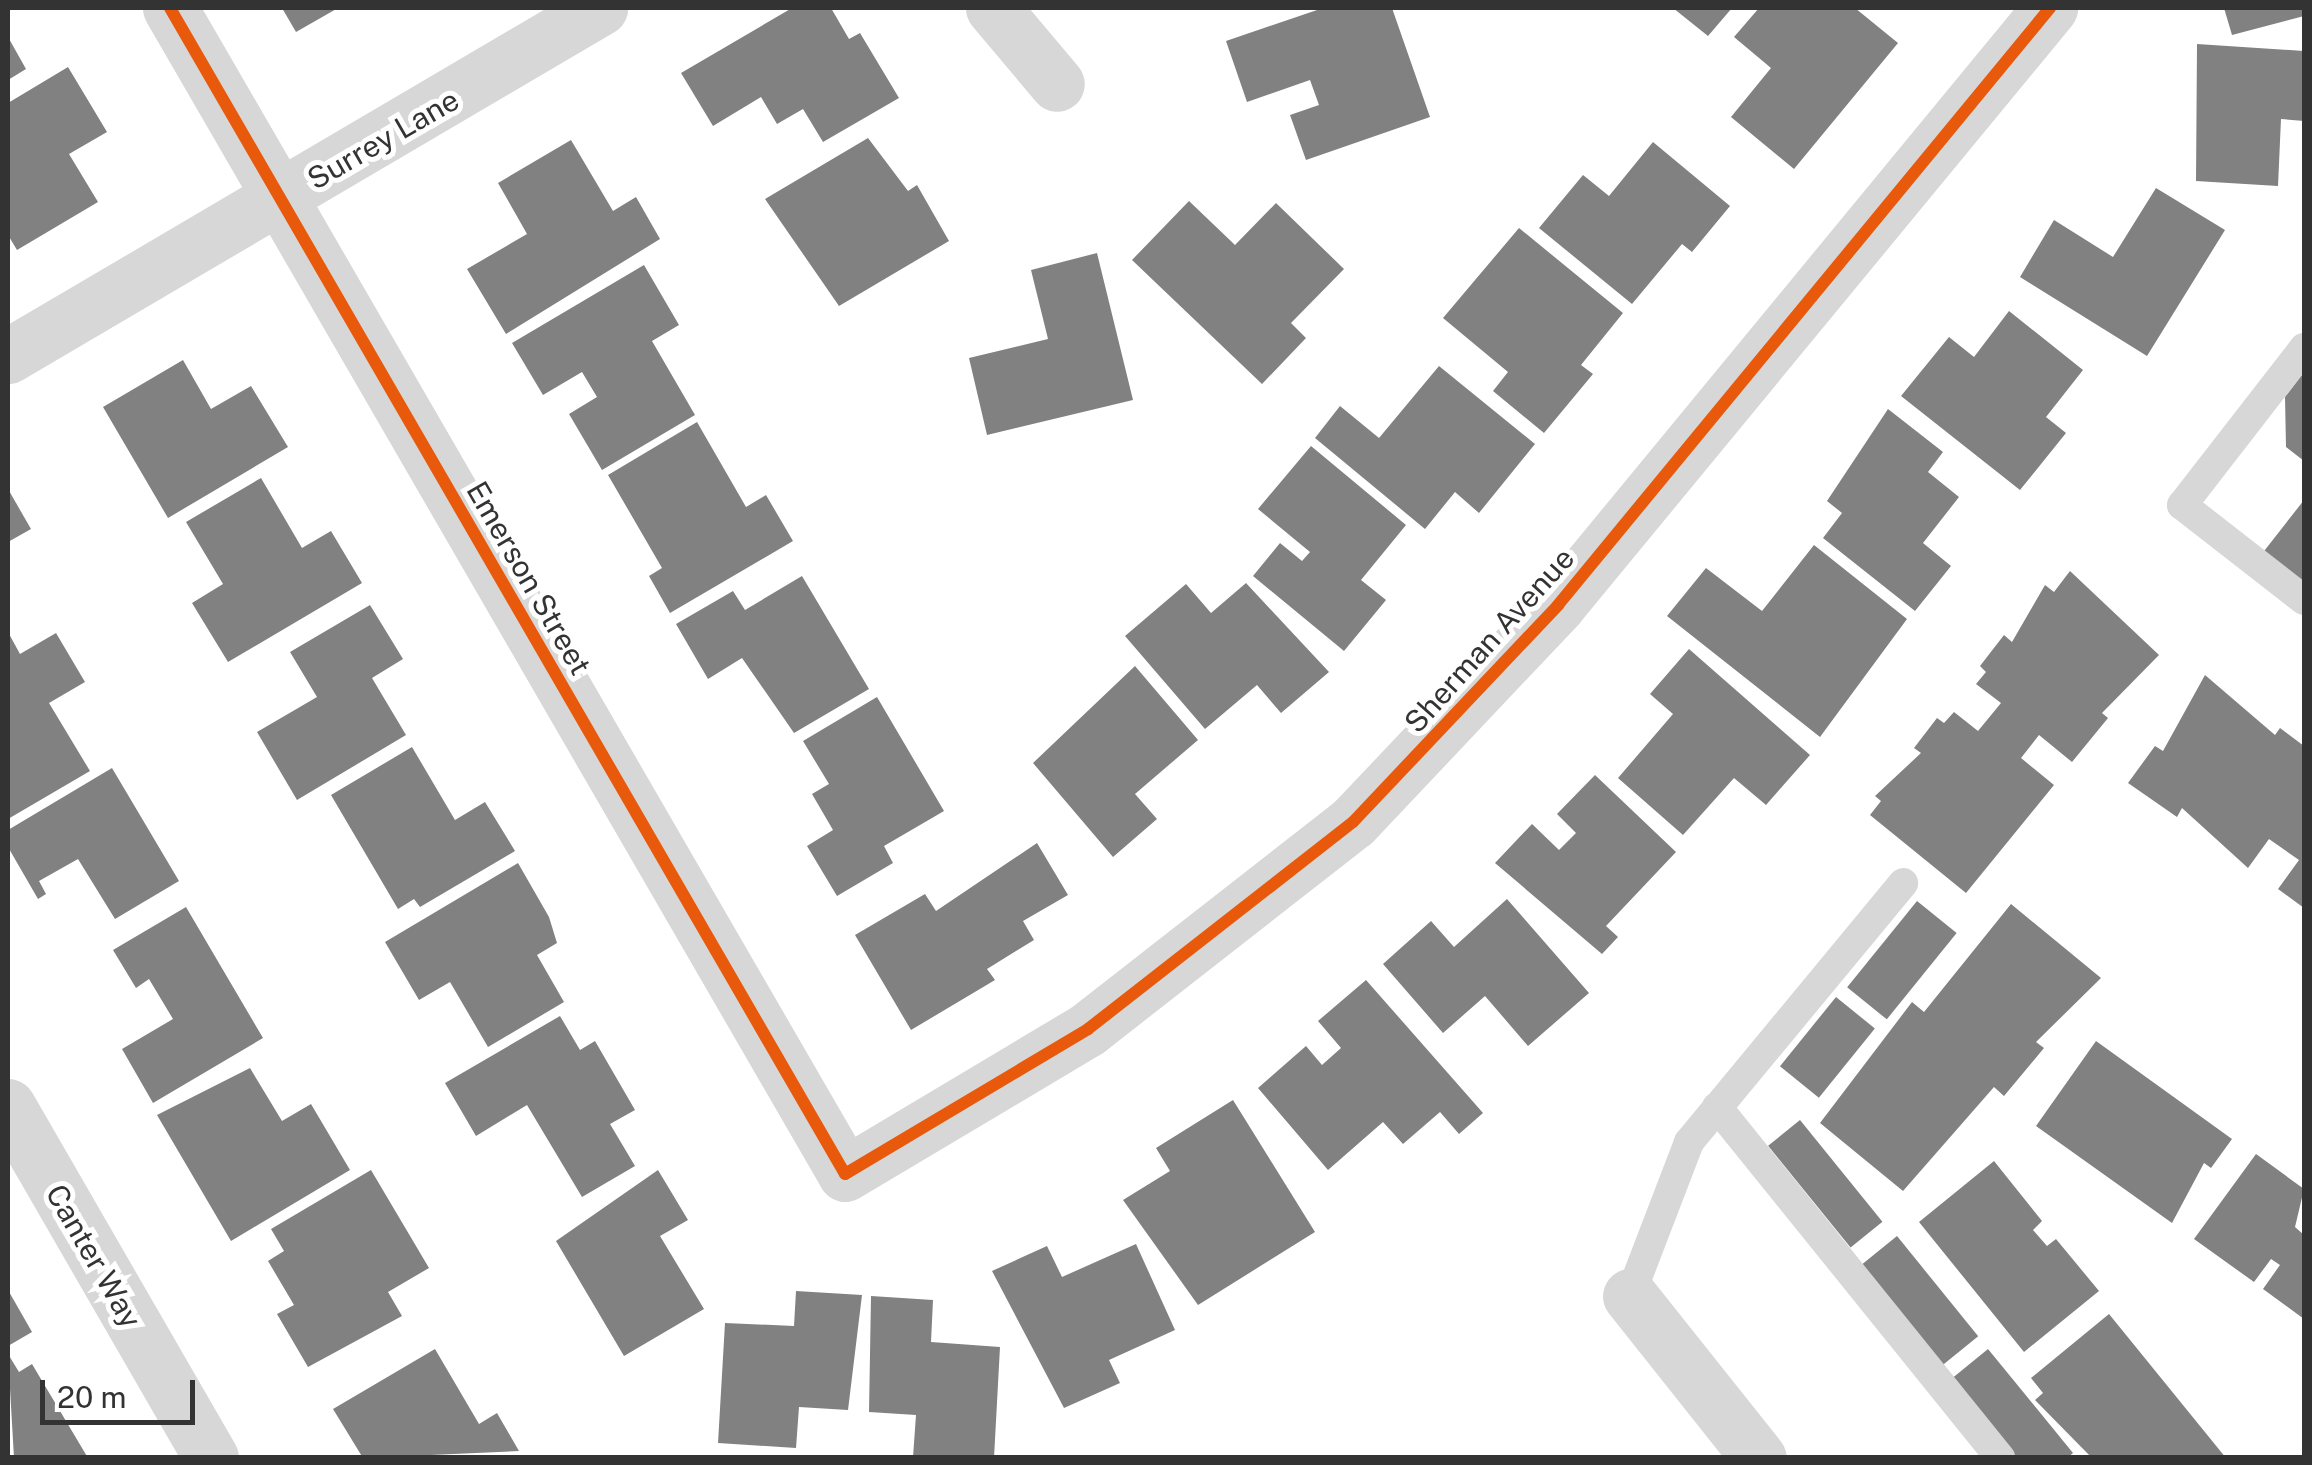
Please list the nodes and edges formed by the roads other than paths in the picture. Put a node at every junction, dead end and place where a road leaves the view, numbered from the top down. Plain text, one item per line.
1 (170, 8) edge
2 (600, 8) edge
3 (993, 8) edge
4 (2050, 8) edge
5 (1057, 84) dead end
6 (280, 199) junction
7 (2304, 348) edge
8 (8, 356) edge
9 (2304, 600) edge
10 (1903, 883) dead end
11 (1717, 1107) junction
12 (11, 1118) edge
13 (845, 1174) joint
14 (1630, 1296) joint
15 (210, 1458) edge
16 (1758, 1458) edge
17 (2000, 1458) edge

1 - 6 street, Emerson Street
2 - 6 street, Surrey Lane
3 - 5 street
4 - 13 street, Sherman Avenue
6 - 8 street, Surrey Lane
6 - 13 street, Emerson Street
7 - 9 lane
10 - 11 lane
11 - 14 lane
11 - 17 lane
12 - 15 street, Canter Way
14 - 16 street

